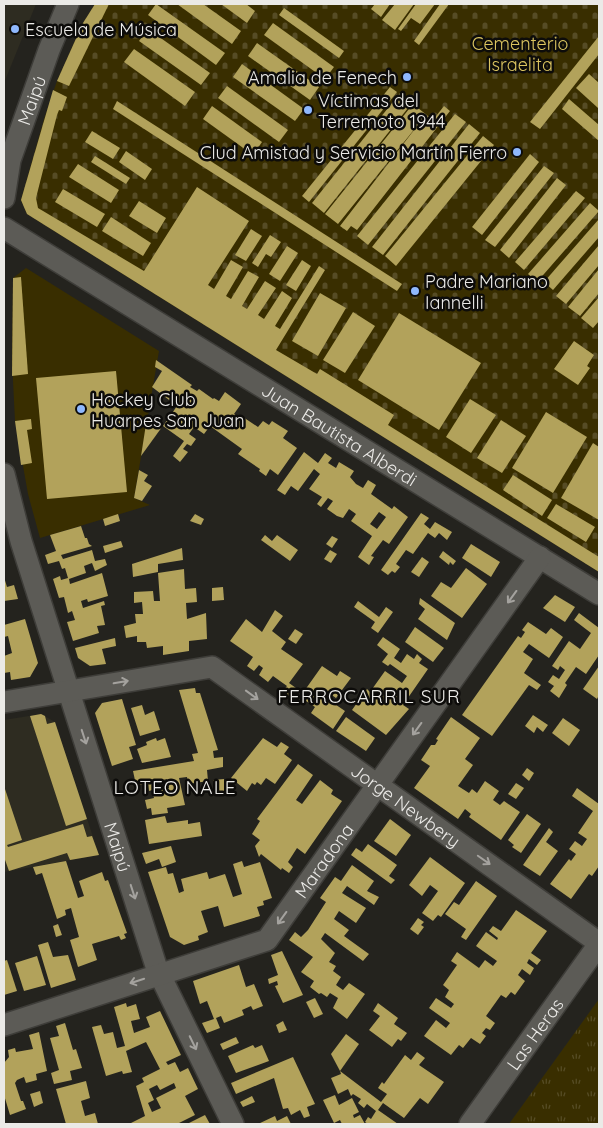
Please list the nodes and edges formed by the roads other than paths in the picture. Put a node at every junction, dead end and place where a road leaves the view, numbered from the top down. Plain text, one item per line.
1 (68, 4) edge
2 (7, 159) edge
3 (4, 198) edge
4 (4, 228) edge
5 (4, 474) edge
6 (540, 557) junction
7 (599, 594) edge
8 (69, 691) junction
9 (4, 702) edge
10 (378, 785) junction
11 (599, 943) edge
12 (160, 974) junction
13 (4, 1025) edge
14 (233, 1124) edge
15 (470, 1124) edge

1 - 2 street, Maipú
2 - 3 street, Maipú
4 - 6 street, Juan Bautista Alberdi
5 - 8 street, Maipú
6 - 7 street, Juan Bautista Alberdi
6 -> 10 street, Maradona
8 - 9 street
8 -> 10 street, Jorge Newbery
8 -> 12 street, Maipú
10 -> 11 street, Jorge Newbery
10 -> 12 street, Maradona
11 - 15 street, Las Heras
12 -> 13 street, Maradona
12 -> 14 street, Maipú

